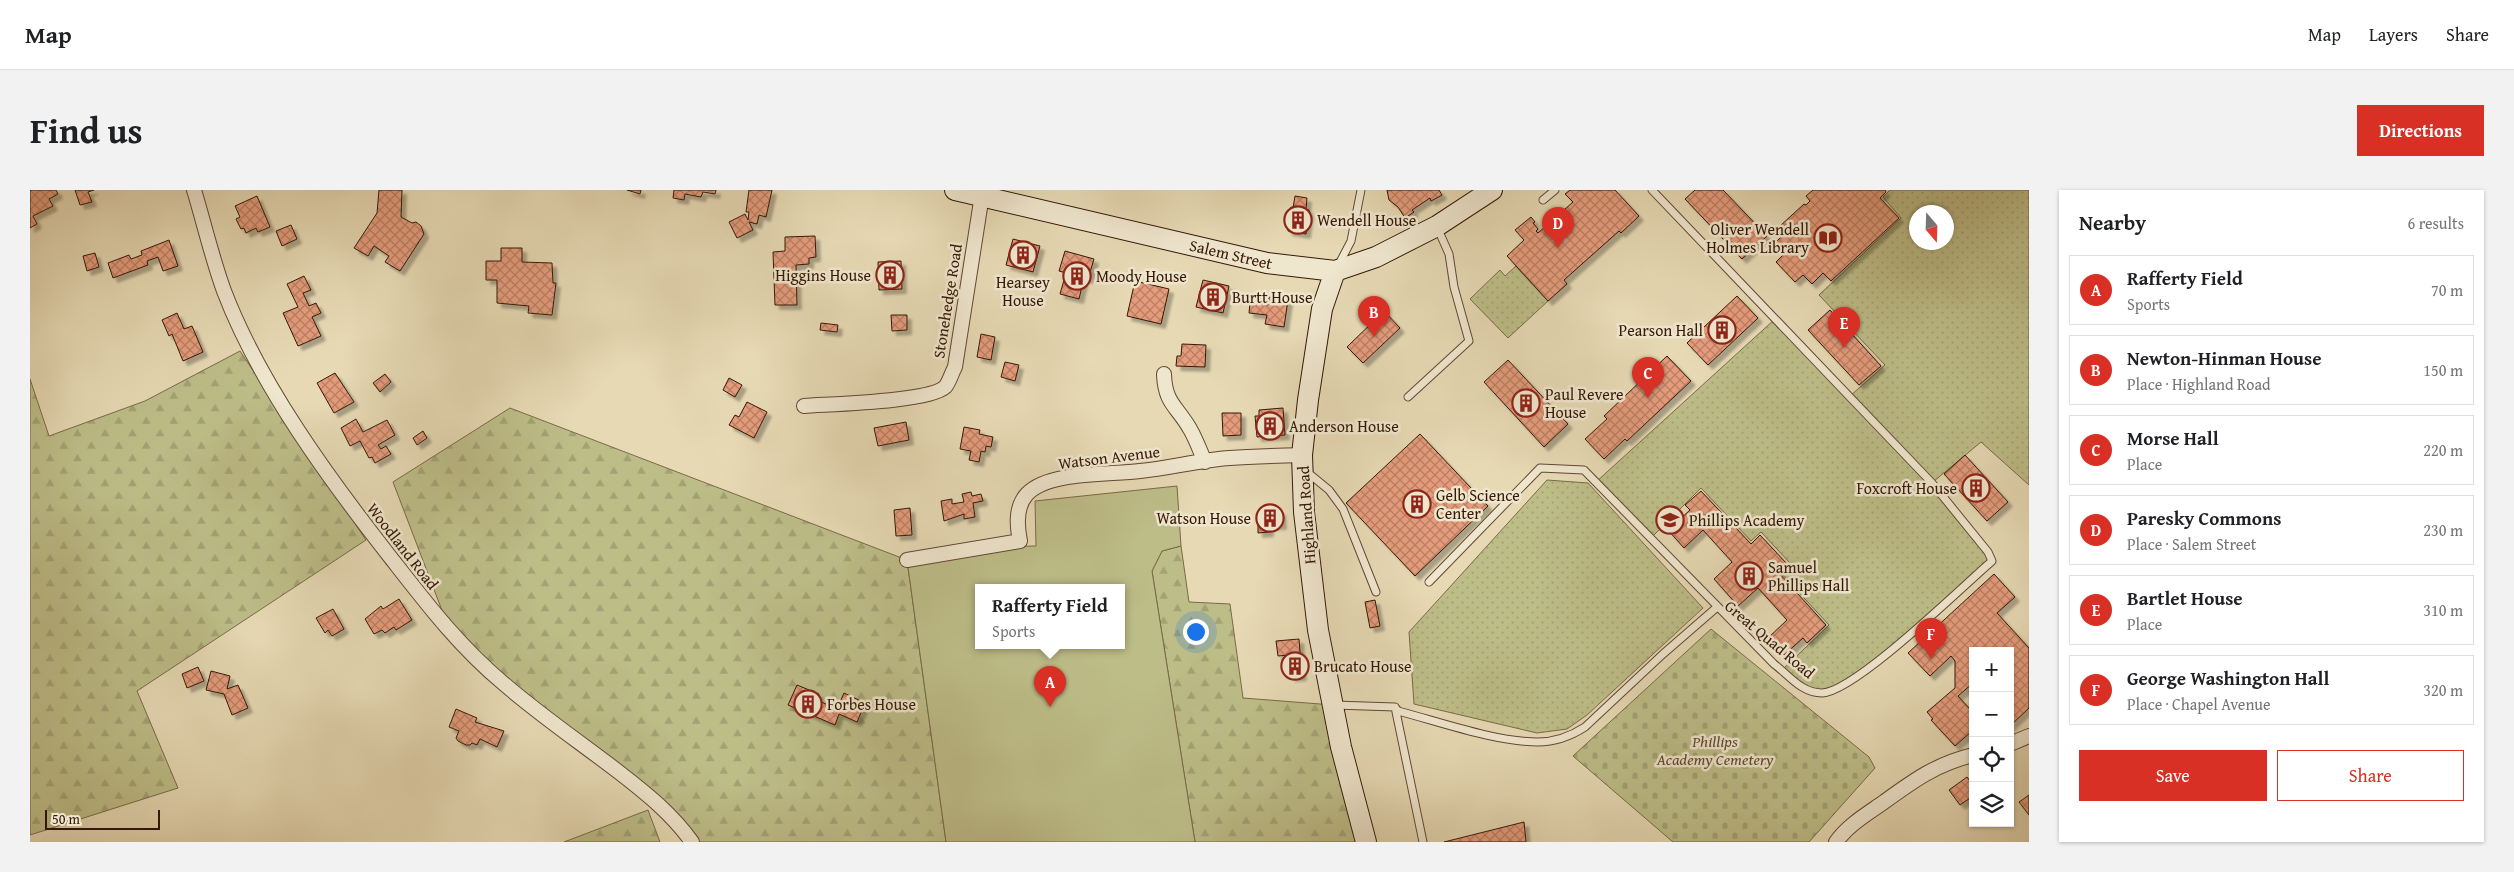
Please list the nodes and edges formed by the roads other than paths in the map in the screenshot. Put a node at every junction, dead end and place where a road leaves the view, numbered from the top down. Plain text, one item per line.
1 (194, 190) edge
2 (955, 190) edge
3 (1360, 190) edge
4 (1492, 190) edge
5 (1555, 190) edge
6 (1652, 190) edge
7 (982, 195) junction
8 (1543, 200) dead end
9 (1437, 226) junction
10 (1335, 271) junction
11 (1164, 374) dead end
12 (1408, 397) dead end
13 (804, 406) dead end
14 (1205, 462) junction
15 (1303, 462) junction
16 (907, 560) dead end
17 (1429, 582) dead end
18 (1376, 592) dead end
19 (1716, 608) junction
20 (1333, 705) junction
21 (1395, 707) junction
22 (2029, 736) edge
23 (2014, 742) edge
24 (1969, 756) edge
25 (692, 842) edge
26 (1366, 842) edge
27 (1423, 842) edge
28 (1836, 842) edge

1 - 25 street, Woodland Road
2 - 7 street, Salem Street
3 - 10 lane, Highland Road
4 - 9 street, Salem Street
5 - 8 lane
6 - 19 lane, Great Quad Road
7 - 10 street, Salem Street
7 - 13 street, Stonehedge Road
9 - 10 street, Salem Street
9 - 12 lane
10 - 15 street, Highland Road
11 - 14 street
14 - 15 street, Watson Avenue
14 - 16 street, Watson Avenue
15 - 18 lane
15 - 20 street, Highland Road
17 - 19 lane
19 - 21 lane, Great Quad Road
20 - 21 lane, Great Quad Road
20 - 26 street, Highland Road
21 - 27 lane
22 - 23 street
24 - 28 street

